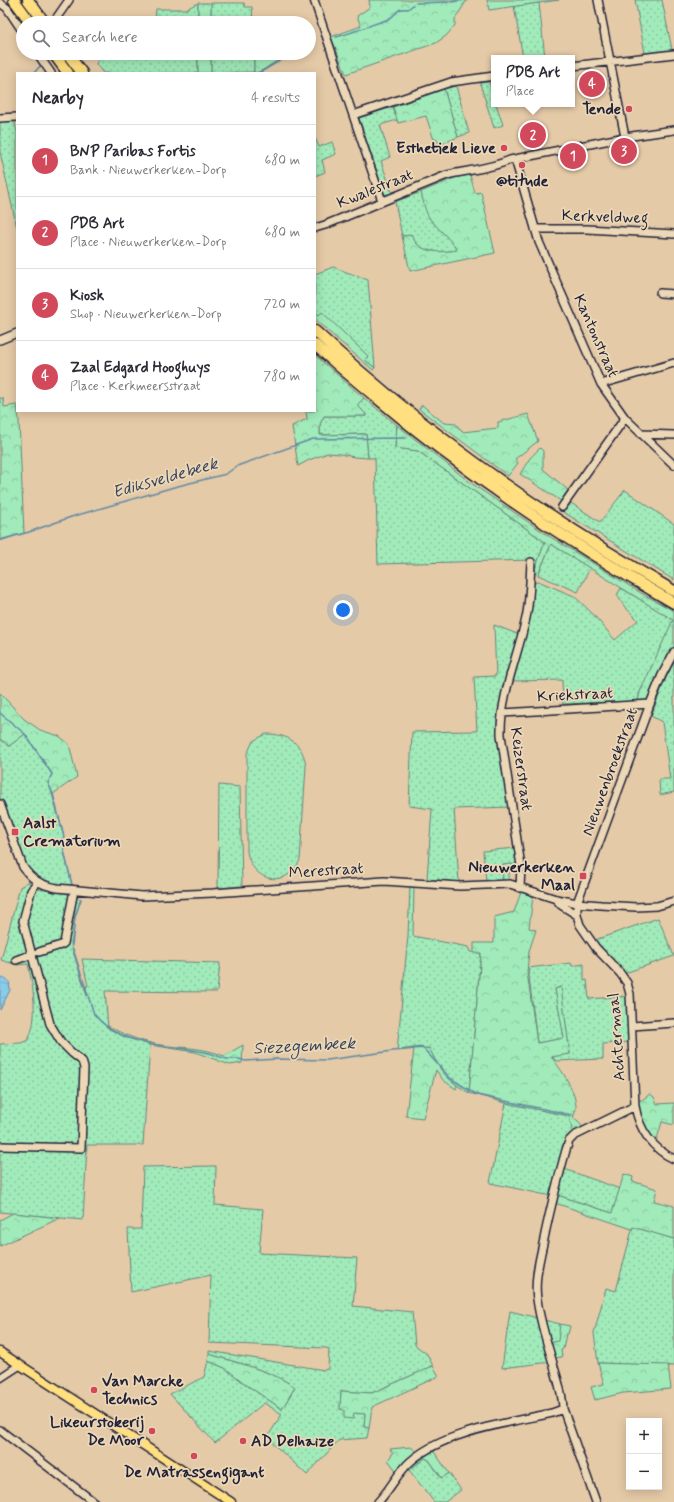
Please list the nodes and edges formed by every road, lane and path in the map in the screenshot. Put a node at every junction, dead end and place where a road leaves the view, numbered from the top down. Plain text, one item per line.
1 (14, 0) edge
2 (28, 0) edge
3 (69, 0) edge
4 (314, 0) edge
5 (598, 0) edge
6 (0, 2) edge
7 (26, 16) edge
8 (40, 16) edge
9 (58, 16) edge
10 (16, 22) edge
11 (674, 54) edge
12 (42, 60) edge
13 (58, 60) edge
14 (72, 60) edge
15 (610, 60) junction
16 (575, 66) edge
17 (50, 72) edge
18 (67, 72) edge
19 (81, 72) edge
20 (491, 76) edge
21 (353, 115) junction
22 (16, 117) edge
23 (0, 118) edge
24 (674, 130) edge
25 (625, 137) junction
26 (515, 159) junction
27 (382, 201) junction
28 (316, 228) edge
29 (535, 229) junction
30 (674, 234) edge
31 (660, 293) dead end
32 (674, 294) edge
33 (316, 332) edge
34 (16, 333) edge
35 (0, 340) edge
36 (316, 346) edge
37 (674, 364) edge
38 (602, 384) junction
39 (625, 418) junction
40 (641, 434) junction
41 (674, 435) edge
42 (674, 465) edge
43 (562, 507) dead end
44 (532, 562) dead end
45 (674, 591) edge
46 (674, 603) edge
47 (674, 652) edge
48 (650, 704) junction
49 (502, 713) junction
50 (1, 805) edge
51 (37, 882) junction
52 (520, 888) junction
53 (74, 890) junction
54 (556, 899) junction
55 (674, 901) edge
56 (577, 903) junction
57 (577, 914) junction
58 (36, 953) junction
59 (16, 960) dead end
60 (674, 1023) edge
61 (632, 1026) junction
62 (635, 1106) junction
63 (0, 1146) edge
64 (674, 1159) edge
65 (0, 1352) edge
66 (20, 1365) junction
67 (0, 1378) edge
68 (563, 1409) junction
69 (0, 1430) edge
70 (94, 1502) edge
71 (231, 1502) edge
72 (378, 1502) edge
73 (596, 1502) edge

1 - 7 highway
2 - 8 highway
3 - 9 street
4 - 21 street
5 - 15 street
6 - 10 street
11 - 15 street
12 - 17 street
13 - 18 highway
14 - 19 highway
15 - 16 street
15 - 25 street
20 - 21 street
21 - 27 street
22 - 23 street
24 - 25 street, Kwalestraat
25 - 26 street, Kwalestraat
26 - 27 street, Kwalestraat
26 - 29 street, Kantonstraat
27 - 28 street, Kwalestraat
29 - 30 street, Kerkveldweg
29 - 38 street, Kantonstraat
31 - 32 street
33 - 45 highway
34 - 35 street
36 - 46 highway
37 - 38 street
38 - 39 street, Kantonstraat
39 - 40 street, Kantonstraat
39 - 43 street
40 - 41 street
40 - 42 street, Kantonstraat
44 - 49 street, Keizerstraat
47 - 48 street, Nieuwenbroekstraat
48 - 49 street, Kriekstraat
48 - 56 street, Nieuwenbroekstraat
49 - 52 street, Keizerstraat
50 - 51 street, Merestraat
51 - 53 street, Merestraat
51 - 58 street
52 - 53 street, Merestraat
52 - 54 street, Merestraat
53 - 58 street
54 - 56 street, Merestraat
54 - 57 street
55 - 56 street, Merestraat
56 - 57 street, Achtermaal
57 - 61 street, Achtermaal
58 - 59 street
58 - 63 street
60 - 61 street
61 - 62 street, Achtermaal
62 - 64 street, Achtermaal
62 - 68 street
65 - 66 main road
66 - 67 street
66 - 71 main road
68 - 72 street
68 - 73 street
69 - 70 street

